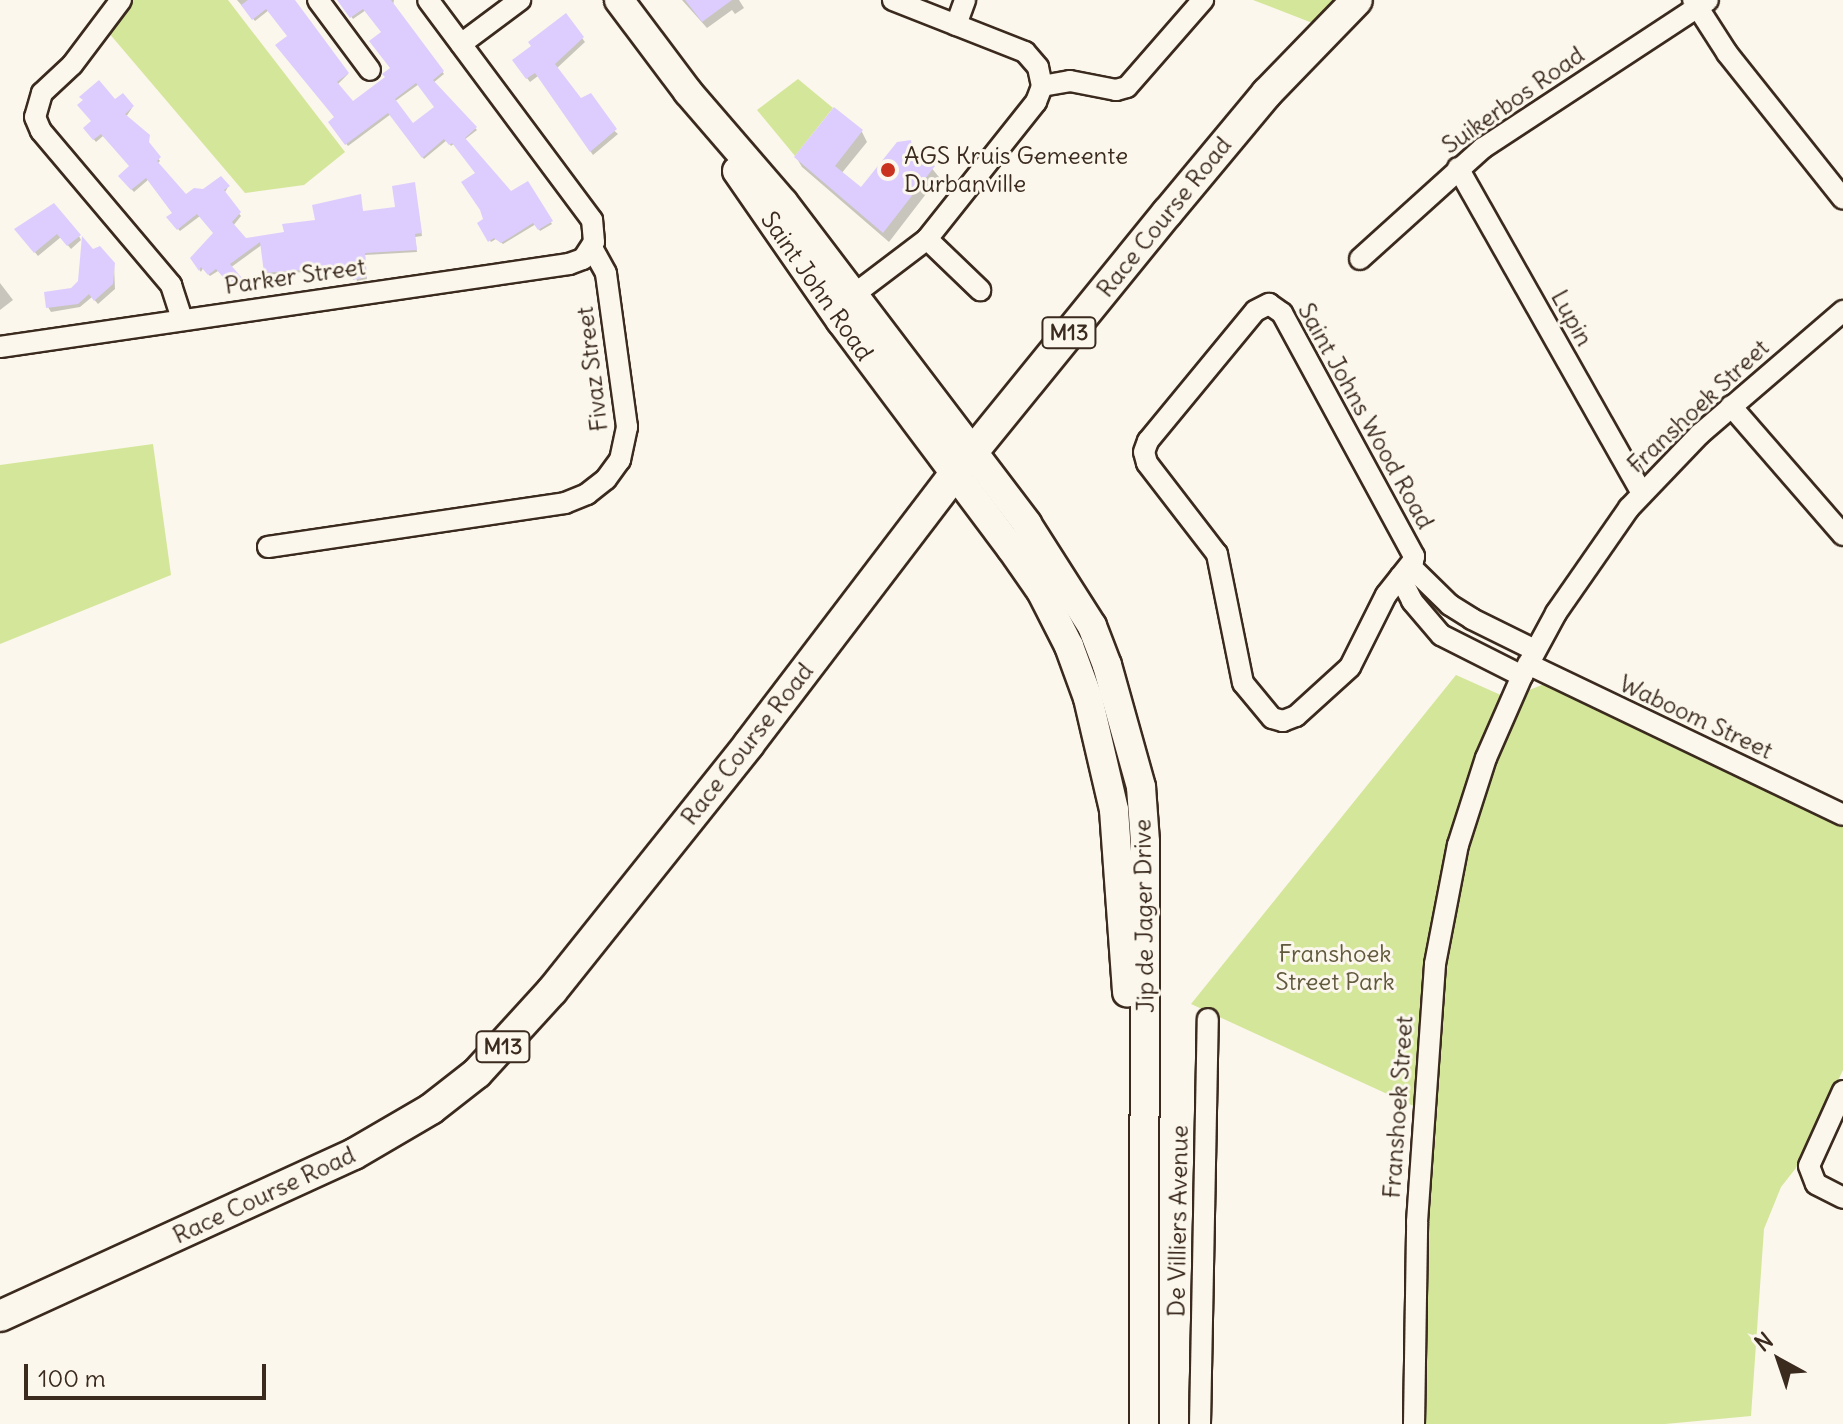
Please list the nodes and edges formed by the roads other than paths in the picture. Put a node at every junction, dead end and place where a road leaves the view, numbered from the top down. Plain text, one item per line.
1 (121, 0) edge
2 (318, 0) edge
3 (428, 0) edge
4 (520, 0) edge
5 (619, 0) edge
6 (893, 0) edge
7 (965, 0) edge
8 (1203, 0) edge
9 (1357, 0) edge
10 (1699, 2) edge
11 (956, 25) junction
12 (461, 44) junction
13 (370, 70) dead end
14 (1042, 86) junction
15 (688, 92) junction
16 (1458, 168) junction
17 (1843, 199) edge
18 (927, 239) junction
19 (592, 248) junction
20 (1360, 259) dead end
21 (980, 290) dead end
22 (852, 296) junction
23 (1843, 311) edge
24 (182, 319) junction
25 (0, 347) edge
26 (1731, 406) junction
27 (963, 464) junction
28 (1642, 493) junction
29 (1843, 535) edge
30 (268, 547) dead end
31 (1405, 572) junction
32 (1528, 663) junction
33 (1843, 815) edge
34 (1208, 1019) dead end
35 (1843, 1091) edge
36 (1843, 1198) edge
37 (0, 1316) edge
38 (1131, 1424) edge
39 (1144, 1424) edge
40 (1200, 1424) edge
41 (1414, 1424) edge

1 - 24 street
2 - 13 street
3 - 12 street, Fivaz Street
4 - 12 street
5 - 15 main road, Saint John Road
6 - 11 street
7 - 11 street
8 - 14 street
9 - 27 main road, Race Course Road / M13
10 - 16 street, Suikerbos Road
10 - 17 street
11 - 14 street
12 - 19 street, Fivaz Street
14 - 18 street
15 - 22 main road, Saint John Road
15 - 27 main road, Saint John Road
16 - 20 street, Suikerbos Road
16 - 28 street, Lupin
18 - 21 street
18 - 22 street
19 - 24 street, Parker Street
19 - 30 street, Fivaz Street
22 - 27 main road, Saint John Road
23 - 26 street, Franshoek Street
24 - 25 street, Parker Street
26 - 28 street, Franshoek Street
26 - 29 street
27 - 37 main road, Race Course Road / M13
27 - 38 main road, Jip de Jager Drive
27 - 39 main road, Jip de Jager Drive
28 - 32 street, Franshoek Street
31 - 31 street, Saint Johns Wood Road
31 - 32 street
31 - 32 street
32 - 33 street, Waboom Street
32 - 41 street, Franshoek Street
34 - 40 street, De Villiers Avenue
35 - 36 street

